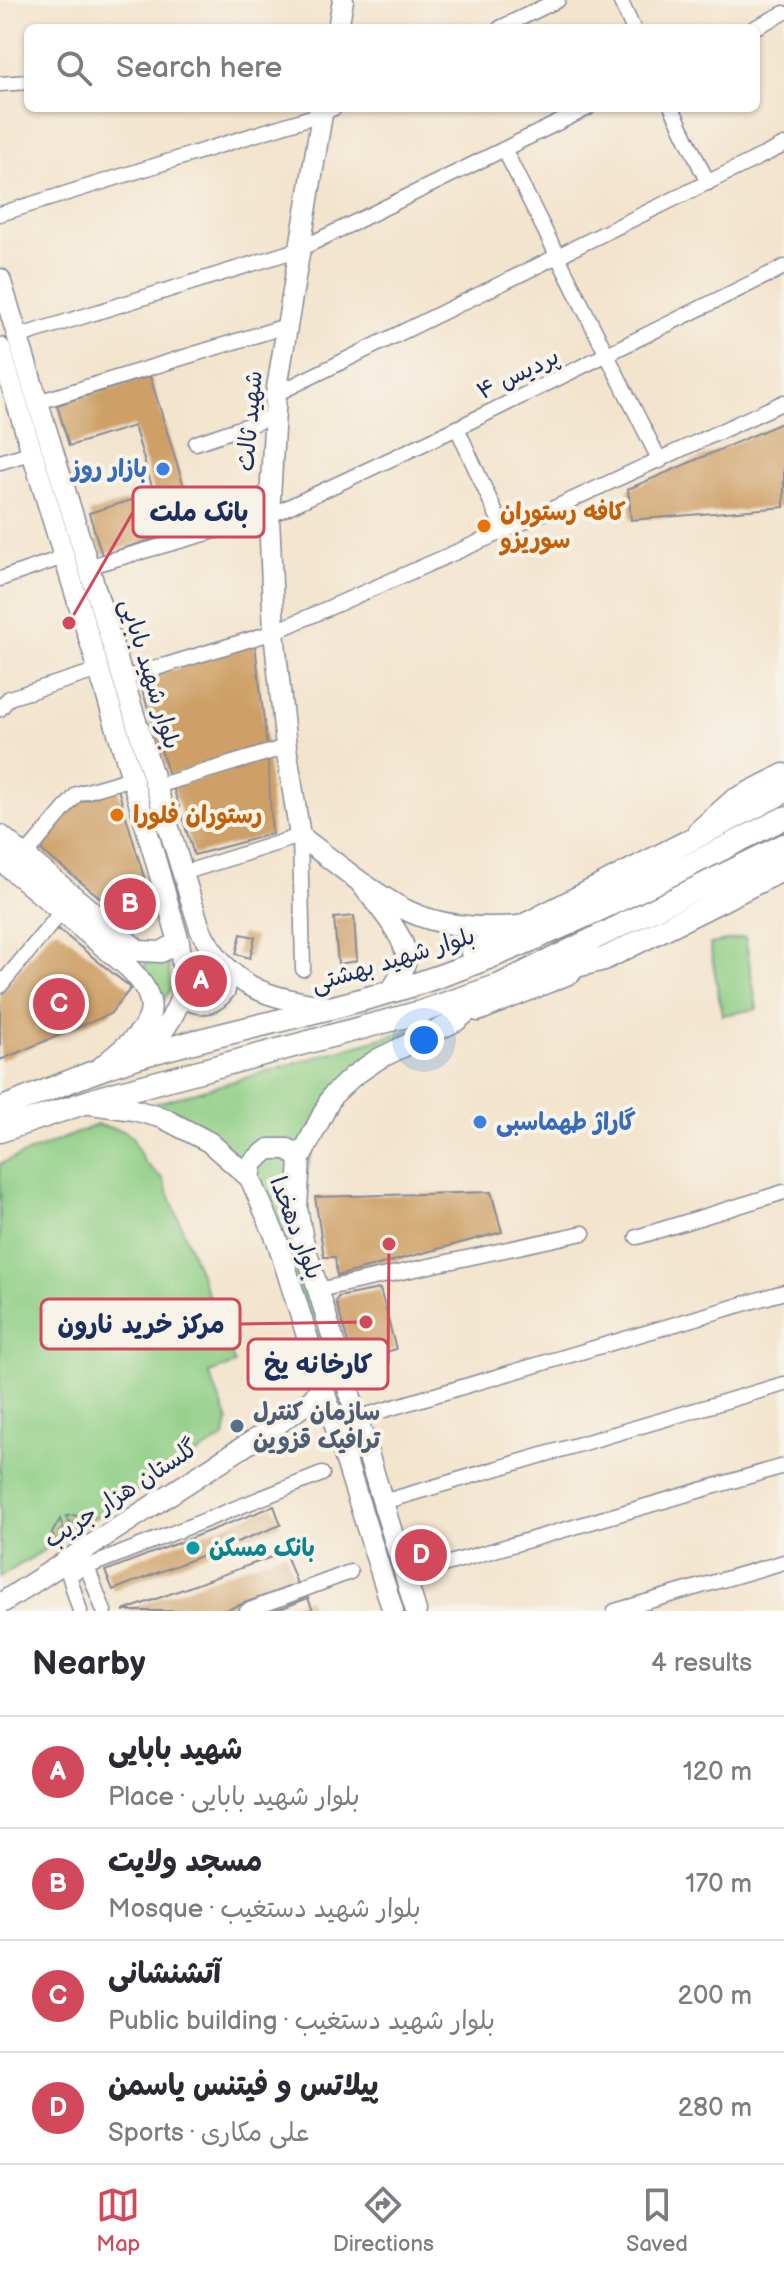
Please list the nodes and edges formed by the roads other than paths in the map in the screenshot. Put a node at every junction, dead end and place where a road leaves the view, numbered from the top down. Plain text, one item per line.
1 (343, 0) edge
2 (558, 0) edge
3 (620, 0) edge
4 (784, 13) edge
5 (339, 24) edge
6 (508, 24) edge
7 (631, 24) edge
8 (760, 25) edge
9 (24, 82) edge
10 (0, 84) edge
11 (320, 112) edge
12 (326, 112) edge
13 (580, 112) edge
14 (674, 112) edge
15 (784, 145) edge
16 (504, 149) junction
17 (708, 183) junction
18 (0, 214) edge
19 (300, 249) junction
20 (558, 256) junction
21 (784, 267) edge
22 (0, 279) edge
23 (286, 326) junction
24 (5, 352) edge
25 (606, 355) junction
26 (276, 394) junction
27 (38, 402) junction
28 (784, 402) edge
29 (275, 416) junction
30 (457, 428) junction
31 (196, 443) dead end
32 (30, 453) junction
33 (660, 461) junction
34 (0, 462) edge
35 (269, 516) junction
36 (504, 531) junction
37 (64, 557) junction
38 (90, 566) junction
39 (0, 579) edge
40 (274, 632) junction
41 (99, 670) junction
42 (124, 678) junction
43 (0, 709) edge
44 (286, 747) junction
45 (784, 774) edge
46 (132, 778) junction
47 (157, 786) junction
48 (784, 792) edge
49 (784, 818) edge
50 (0, 835) edge
51 (300, 836) junction
52 (683, 843) junction
53 (784, 845) edge
54 (25, 856) junction
55 (0, 860) edge
56 (784, 869) edge
57 (183, 873) junction
58 (359, 881) junction
59 (62, 911) junction
60 (519, 926) junction
61 (179, 942) junction
62 (134, 959) junction
63 (604, 959) junction
64 (303, 969) dead end
65 (227, 971) junction
66 (500, 985) junction
67 (0, 986) edge
68 (402, 988) junction
69 (182, 994) junction
70 (333, 1007) junction
71 (456, 1021) junction
72 (146, 1054) junction
73 (98, 1071) junction
74 (0, 1098) edge
75 (84, 1103) junction
76 (0, 1109) edge
77 (56, 1113) junction
78 (0, 1131) edge
79 (0, 1140) edge
80 (300, 1159) junction
81 (250, 1178) junction
82 (784, 1192) edge
83 (583, 1233) dead end
84 (637, 1237) dead end
85 (318, 1290) junction
86 (784, 1292) edge
87 (322, 1383) junction
88 (784, 1384) edge
89 (357, 1418) junction
90 (333, 1420) junction
91 (271, 1429) junction
92 (784, 1466) edge
93 (322, 1474) dead end
94 (383, 1502) junction
95 (784, 1562) edge
96 (75, 1563) junction
97 (350, 1572) dead end
98 (405, 1576) junction
99 (0, 1604) edge
100 (80, 1611) edge
101 (104, 1611) edge
102 (247, 1611) edge
103 (393, 1611) edge
104 (416, 1611) edge
105 (615, 1611) edge

1 - 5 main road
2 - 6 street
3 - 7 street
4 - 8 street
9 - 10 street
11 - 18 street
12 - 19 main road, شهید ثالث
13 - 16 street
14 - 17 street
15 - 17 street
16 - 19 street
16 - 20 street
17 - 20 street
19 - 23 main road, شهید ثالث
19 - 24 street
20 - 25 street
20 - 26 street
21 - 25 street, پردیس ۴
22 - 24 main road, بلوار شهید بابایی
23 - 26 main road, شهید ثالث
23 - 27 street
24 - 27 main road, بلوار شهید بابایی
24 - 32 main road, بلوار شهید بابایی
25 - 30 street, پردیس ۴
25 - 33 street
26 - 29 main road, شهید ثالث
27 - 38 main road, بلوار شهید بابایی
28 - 33 street
29 - 31 street
29 - 35 main road, شهید ثالث
30 - 35 street, پردیس ۴
30 - 36 street
32 - 34 street
32 - 37 main road, بلوار شهید بابایی
33 - 36 street
35 - 38 street, پردیس ۴
35 - 40 main road, شهید ثالث
36 - 40 street
37 - 39 street
37 - 41 main road, بلوار شهید بابایی
38 - 42 main road, بلوار شهید بابایی
40 - 42 street
40 - 44 main road, شهید ثالث
41 - 43 street
41 - 46 main road, بلوار شهید بابایی
42 - 47 main road, بلوار شهید بابایی
44 - 47 street
44 - 51 main road, شهید ثالث
45 - 52 main road
46 - 54 street
46 - 61 main road, بلوار شهید بابایی
47 - 57 main road, بلوار شهید بابایی
48 - 52 main road
49 - 68 main road, بلوار شهید بهشتی
50 - 54 main road
51 - 57 street
51 - 58 main road
51 - 64 street, شهید ثالث
52 - 60 main road
53 - 66 main road
54 - 62 main road
55 - 59 main road
56 - 63 main road
57 - 65 main road, بلوار شهید بابایی
58 - 60 main road
58 - 68 main road
59 - 62 main road
59 - 67 street
60 - 68 main road
61 - 62 main road
61 - 69 main road, بلوار شهید بابایی
62 - 73 main road
63 - 66 main road
63 - 71 main road
65 - 69 main road
65 - 70 main road, بلوار شهید بابایی
66 - 71 main road, بلوار دهخدا
66 - 75 main road
68 - 70 main road, بلوار شهید بهشتی
69 - 72 main road, بلوار شهید بابایی
70 - 72 main road, بلوار شهید بهشتی
71 - 80 main road, بلوار دهخدا
72 - 73 main road, بلوار شهید بهشتی
73 - 74 main road
73 - 76 main road, بلوار شهید بهشتی
75 - 77 main road
75 - 81 main road, بلوار دهخدا
77 - 78 main road
77 - 79 main road
80 - 81 main road
80 - 85 main road, بلوار دهخدا
81 - 87 main road, بلوار دهخدا
82 - 84 street
83 - 85 street
85 - 89 main road, بلوار دهخدا
86 - 89 street
87 - 90 main road, بلوار دهخدا
87 - 91 main road
88 - 94 street
89 - 94 main road, بلوار دهخدا
90 - 91 main road
90 - 103 main road, بلوار دهخدا
91 - 96 main road, گلستان هزار جریب
92 - 98 street
93 - 96 street
94 - 98 main road, بلوار دهخدا
95 - 105 street
96 - 99 main road, گلستان هزار جریب
96 - 100 street
96 - 101 street
97 - 102 street
98 - 104 main road, بلوار دهخدا

